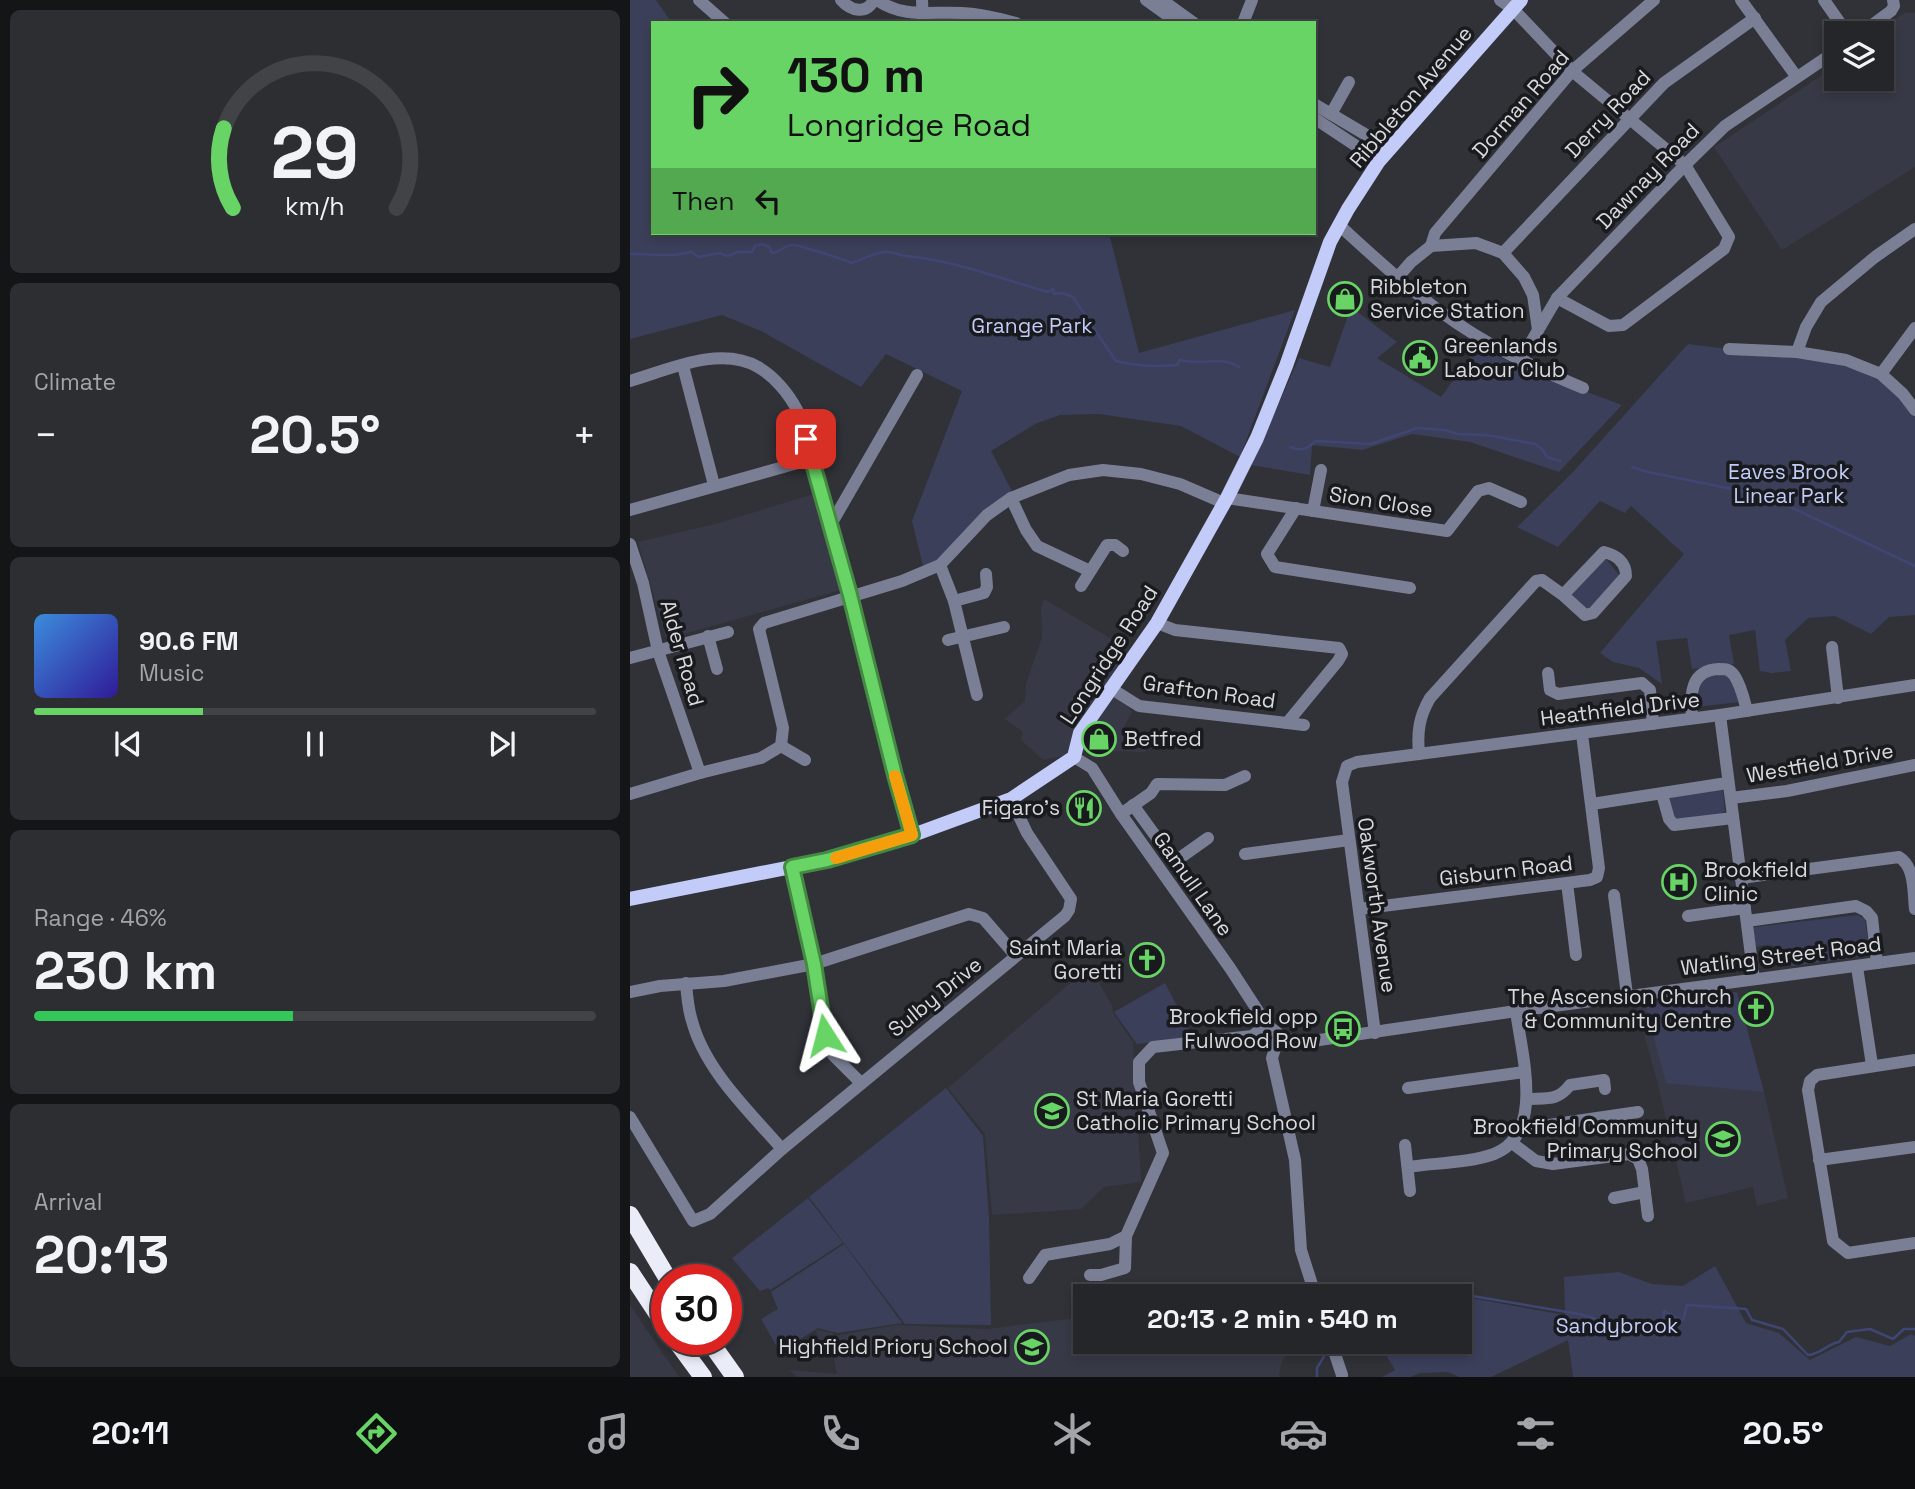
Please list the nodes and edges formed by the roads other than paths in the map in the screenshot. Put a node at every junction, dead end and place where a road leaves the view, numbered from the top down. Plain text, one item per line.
1 (699, 0) edge
2 (841, 0) edge
3 (876, 0) edge
4 (1146, 0) edge
5 (1162, 0) edge
6 (1252, 0) edge
7 (1500, 0) edge
8 (1654, 0) edge
9 (1741, 0) edge
10 (1824, 0) edge
11 (1517, 5) edge
12 (1892, 5) edge
13 (922, 12) edge
14 (1755, 18) junction
15 (723, 21) edge
16 (1006, 21) edge
17 (1175, 21) edge
18 (1192, 21) edge
19 (1244, 21) edge
20 (1839, 21) edge
21 (1874, 21) edge
22 (1824, 58) edge
23 (1572, 71) junction
24 (1796, 76) junction
25 (1349, 82) dead end
26 (1316, 105) edge
27 (1331, 114) junction
28 (1630, 117) junction
29 (1316, 119) edge
30 (1390, 149) junction
31 (1379, 161) junction
32 (1685, 164) junction
33 (1339, 225) junction
34 (1915, 229) edge
35 (1431, 246) junction
36 (1503, 253) junction
37 (1397, 278) junction
38 (1557, 299) junction
39 (1915, 328) edge
40 (1538, 330) junction
41 (1729, 349) dead end
42 (1797, 352) junction
43 (1520, 361) junction
44 (683, 366) junction
45 (1881, 374) junction
46 (917, 375) dead end
47 (630, 381) edge
48 (1583, 388) dead end
49 (1915, 410) edge
50 (812, 459) junction
51 (1321, 470) dead end
52 (714, 485) junction
53 (1011, 498) junction
54 (1226, 501) junction
55 (1521, 502) dead end
56 (1297, 508) junction
57 (630, 510) edge
58 (1313, 511) junction
59 (830, 526) junction
60 (630, 544) edge
61 (1124, 551) dead end
62 (940, 565) junction
63 (1090, 571) junction
64 (986, 574) dead end
65 (636, 584) edge
66 (1081, 586) dead end
67 (1410, 588) dead end
68 (850, 595) junction
69 (1563, 596) junction
70 (954, 601) junction
71 (1157, 623) junction
72 (1004, 627) dead end
73 (728, 632) dead end
74 (708, 636) junction
75 (962, 637) junction
76 (947, 640) dead end
77 (1832, 647) dead end
78 (658, 651) junction
79 (630, 658) edge
80 (718, 669) dead end
81 (1548, 673) dead end
82 (1915, 685) edge
83 (1112, 689) junction
84 (977, 695) dead end
85 (1838, 698) junction
86 (1747, 711) junction
87 (1720, 715) junction
88 (1692, 718) junction
89 (1287, 723) junction
90 (1653, 724) junction
91 (1304, 725) dead end
92 (1581, 734) junction
93 (781, 746) junction
94 (1419, 754) junction
95 (1074, 757) junction
96 (805, 760) dead end
97 (1915, 765) edge
98 (700, 772) junction
99 (1245, 776) dead end
100 (1342, 782) joint
101 (1727, 783) junction
102 (630, 794) edge
103 (1662, 794) junction
104 (1731, 798) junction
105 (1011, 799) junction
106 (1592, 804) junction
107 (1133, 805) junction
108 (1121, 814) junction
109 (1733, 818) junction
110 (912, 835) junction
111 (1208, 838) dead end
112 (1349, 840) junction
113 (1245, 854) dead end
114 (792, 867) junction
115 (1741, 878) junction
116 (1567, 883) junction
117 (1614, 895) dead end
118 (630, 899) edge
119 (1359, 908) junction
120 (1915, 909) edge
121 (1746, 915) junction
122 (1688, 916) dead end
123 (1576, 955) dead end
124 (1016, 956) junction
125 (1915, 958) edge
126 (1877, 963) junction
127 (814, 964) junction
128 (1857, 967) junction
129 (1754, 979) junction
130 (686, 983) junction
131 (630, 992) edge
132 (1627, 995) junction
133 (1516, 1011) junction
134 (1267, 1025) junction
135 (1375, 1033) junction
136 (1279, 1036) junction
137 (1915, 1060) edge
138 (1872, 1065) junction
139 (1524, 1072) junction
140 (861, 1083) junction
141 (1416, 1084) dead end
142 (1605, 1089) dead end
143 (1528, 1099) junction
144 (1639, 1112) dead end
145 (630, 1117) edge
146 (1521, 1129) junction
147 (1512, 1143) junction
148 (1405, 1145) dead end
149 (1915, 1147) edge
150 (782, 1149) junction
151 (1819, 1160) junction
152 (1408, 1167) junction
153 (1410, 1191) dead end
154 (1645, 1192) junction
155 (1614, 1198) dead end
156 (630, 1215) edge
157 (1648, 1216) dead end
158 (1126, 1236) junction
159 (1915, 1242) edge
160 (659, 1264) edge
161 (630, 1272) edge
162 (1090, 1275) dead end
163 (1029, 1278) dead end
164 (1312, 1284) edge
165 (651, 1304) edge
166 (1335, 1354) edge
167 (687, 1355) edge
168 (719, 1355) edge
169 (1342, 1375) dead end
170 (703, 1377) edge
171 (735, 1377) edge

1 - 15 street
2 - 3 street
3 - 13 street
4 - 17 street
5 - 18 street
6 - 19 street
7 - 11 street
8 - 23 street, Dorman Road
9 - 14 street
10 - 20 street
11 - 23 street
11 - 30 main road, Ribbleton Avenue
12 - 21 street
13 - 16 street
14 - 24 street
14 - 28 street, Derry Road
22 - 24 street, Dawnay Road
23 - 28 street
23 - 35 street, Dorman Road
24 - 32 street, Dawnay Road
25 - 27 street
26 - 27 street
27 - 30 street
28 - 32 street
28 - 36 street, Derry Road
29 - 31 street
30 - 31 main road, Ribbleton Avenue
31 - 33 main road, Ribbleton Avenue
32 - 38 street, Dawnay Road
32 - 38 street
33 - 37 street
33 - 54 main road, Longridge Road
34 - 42 street
35 - 36 street
35 - 37 street, Dorman Road
36 - 40 street
37 - 43 street
38 - 40 street, Dawnay Road
39 - 45 street
40 - 43 street, Dawnay Road
41 - 42 street
42 - 45 street
43 - 48 street
44 - 47 street
44 - 50 street
44 - 52 street
45 - 49 street
46 - 59 street
50 - 52 street
50 - 59 street
51 - 58 street
52 - 57 street
53 - 54 street, Sion Close
53 - 62 street, Sion Close
53 - 63 street
54 - 56 street, Sion Close
54 - 71 main road, Longridge Road
55 - 58 street, Sion Close
56 - 58 street, Sion Close
56 - 67 street, Sion Close
59 - 68 street
60 - 65 street, Alder Road
61 - 63 street
62 - 68 street
62 - 70 street
63 - 66 street
64 - 70 street
65 - 78 street, Alder Road
68 - 93 street
68 - 110 street
69 - 69 street
69 - 94 street
70 - 75 street
71 - 83 main road, Longridge Road
71 - 89 street
72 - 75 street
73 - 74 street
74 - 78 street
74 - 80 street
75 - 76 street
75 - 84 street
77 - 85 street
78 - 79 street
78 - 98 street, Alder Road
81 - 90 street
82 - 85 street, Heathfield Drive
83 - 89 street, Grafton Road
83 - 95 main road, Longridge Road
85 - 86 street, Heathfield Drive
86 - 87 street, Heathfield Drive
86 - 88 street
87 - 88 street, Heathfield Drive
87 - 101 street
88 - 90 street, Heathfield Drive
89 - 91 street, Grafton Road
90 - 92 street, Heathfield Drive
92 - 94 street, Heathfield Drive
92 - 106 street, Gisburn Road
93 - 96 street
93 - 98 street
94 - 100 street, Heathfield Drive
95 - 105 main road, Longridge Road
95 - 108 street, Gamull Lane
97 - 104 street, Westfield Drive
98 - 102 street
99 - 107 street
100 - 112 street, Oakworth Avenue
101 - 103 street
101 - 104 street
103 - 106 street
103 - 109 street
104 - 109 street
105 - 110 main road, Longridge Road
105 - 124 street, Sulby Drive
106 - 116 street, Gisburn Road
107 - 108 street
107 - 111 street
108 - 134 street, Gamull Lane
109 - 115 street
110 - 114 main road, Longridge Road
112 - 113 street
112 - 119 street, Oakworth Avenue
114 - 118 main road, Longridge Road
114 - 127 street
115 - 120 street
115 - 121 street
116 - 119 street, Gisburn Road
116 - 123 street
117 - 132 street
119 - 135 street, Oakworth Avenue
121 - 122 street
121 - 126 street
121 - 129 street
124 - 127 street
124 - 140 street, Sulby Drive
125 - 126 street, Watling Street Road
126 - 128 street, Watling Street Road
127 - 130 street
127 - 140 street
128 - 129 street, Watling Street Road
128 - 138 street
129 - 132 street, Watling Street Road
130 - 131 street
130 - 150 street
132 - 133 street, Watling Street Road
133 - 135 street, Watling Street Road
133 - 139 street
134 - 136 street, Gamull Lane
134 - 158 street
135 - 136 street, Watling Street Road
136 - 164 street
137 - 138 street
138 - 151 street
139 - 141 street
139 - 143 street
140 - 150 street, Sulby Drive
142 - 143 street
143 - 146 street
144 - 146 street
145 - 150 street, Sulby Drive
146 - 147 street
147 - 152 street
147 - 154 street
148 - 152 street
149 - 151 street
151 - 159 street
152 - 153 street
154 - 155 street
154 - 157 street
156 - 160 highway
158 - 162 street
158 - 163 street
161 - 165 highway
166 - 169 street
167 - 170 highway
168 - 171 highway

